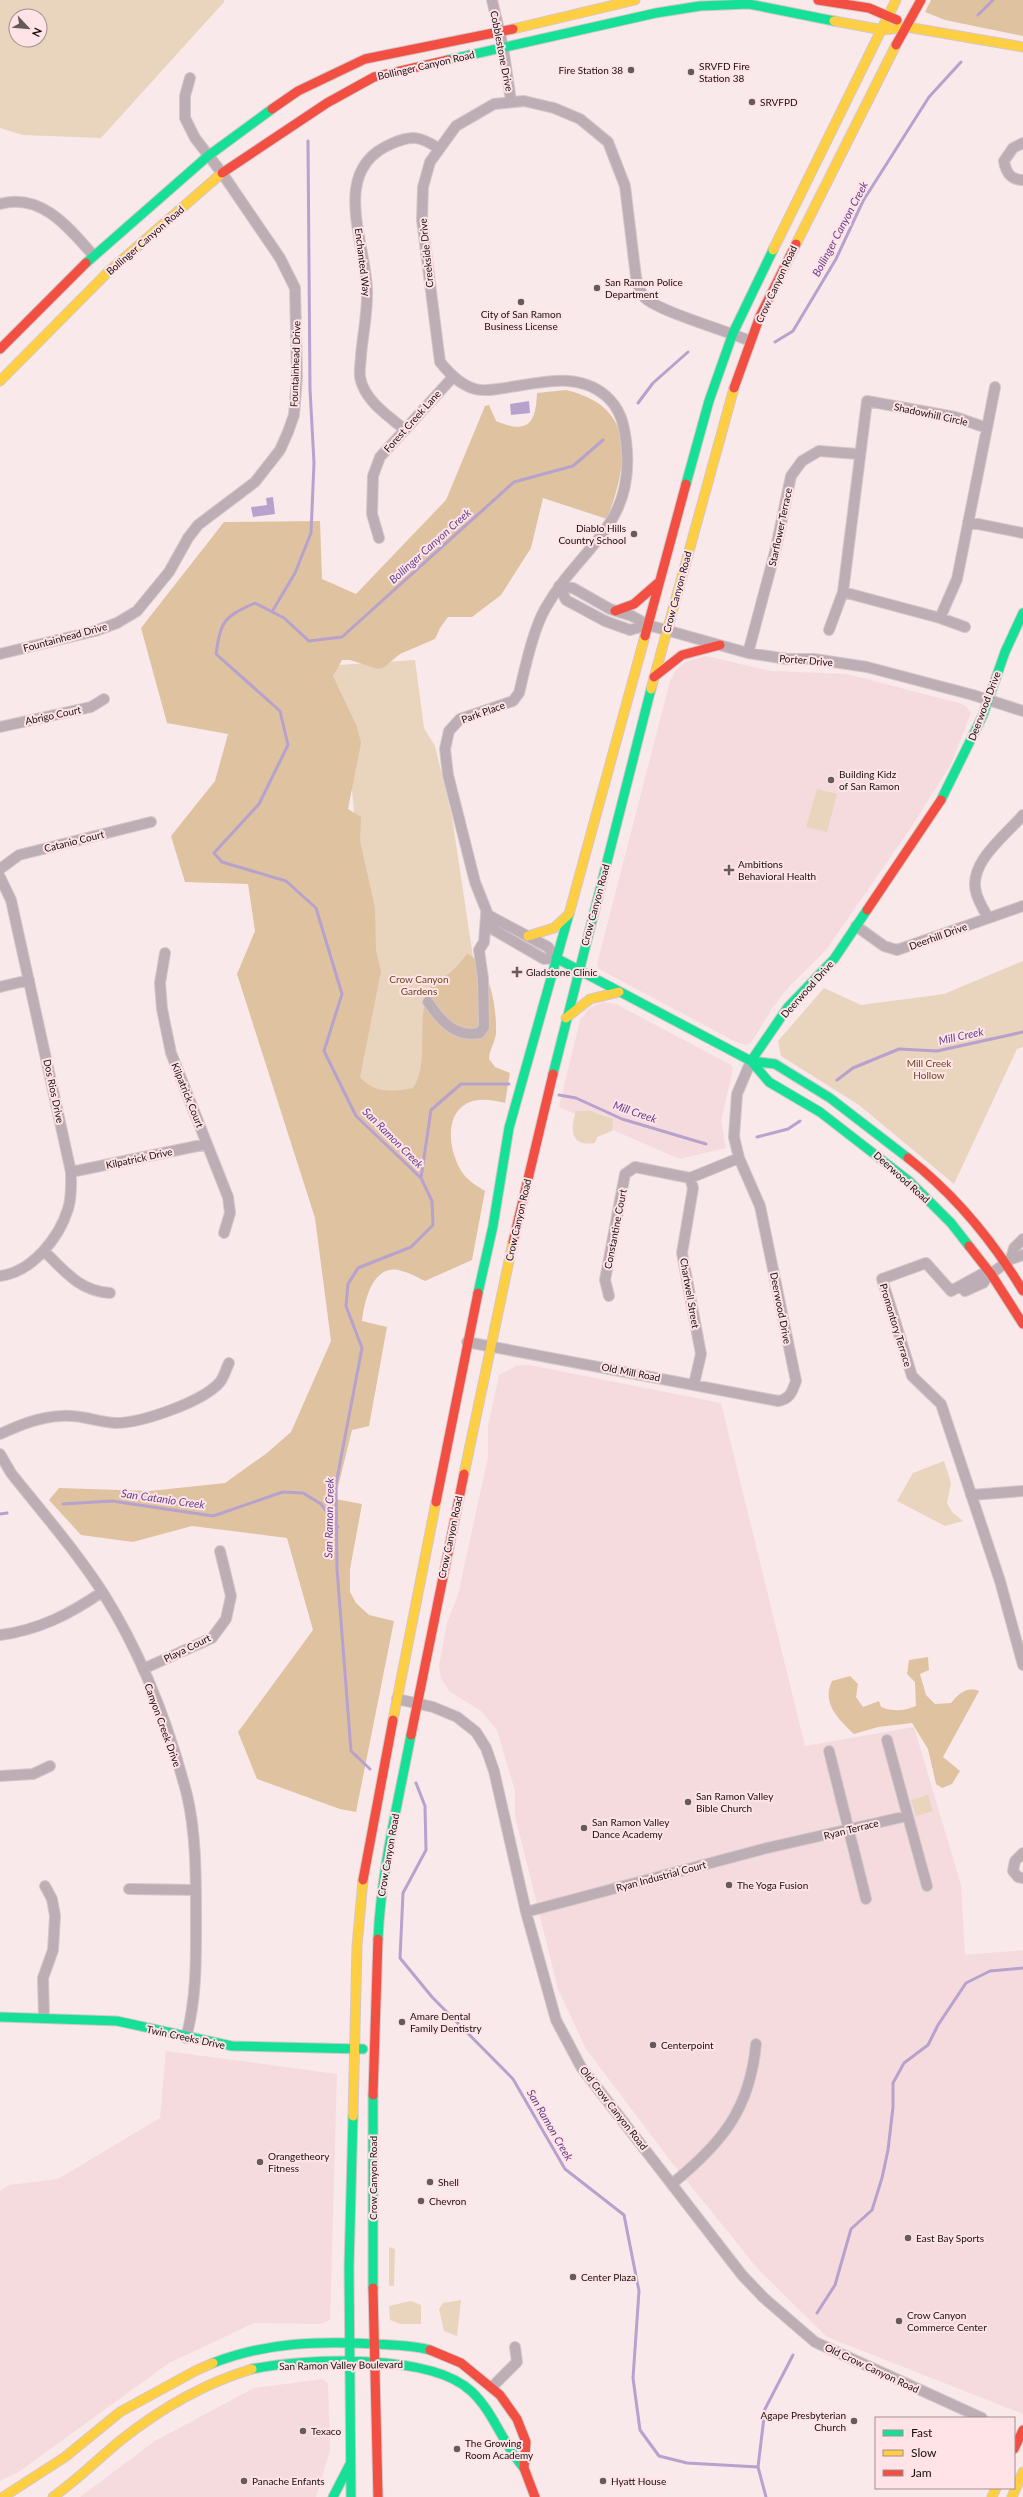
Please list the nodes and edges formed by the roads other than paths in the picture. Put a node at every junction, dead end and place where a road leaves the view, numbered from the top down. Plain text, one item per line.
1 (492, 0) edge
2 (635, 0) edge
3 (818, 0) edge
4 (896, 0) edge
5 (921, 0) edge
6 (889, 15) junction
7 (907, 27) junction
8 (883, 30) junction
9 (499, 32) junction
10 (503, 47) junction
11 (1023, 47) edge
12 (190, 78) dead end
13 (511, 101) junction
14 (1023, 143) edge
15 (438, 148) junction
16 (208, 156) junction
17 (222, 173) junction
18 (1023, 180) edge
19 (0, 204) edge
20 (93, 256) junction
21 (733, 333) junction
22 (750, 341) junction
23 (0, 349) edge
24 (452, 377) junction
25 (0, 381) edge
26 (995, 387) dead end
27 (986, 428) junction
28 (404, 429) junction
29 (858, 454) junction
30 (968, 522) junction
31 (1023, 533) edge
32 (379, 538) dead end
33 (660, 581) junction
34 (559, 586) junction
35 (843, 592) junction
36 (616, 611) junction
37 (1023, 613) edge
38 (940, 618) junction
39 (648, 625) junction
40 (965, 627) dead end
41 (829, 630) dead end
42 (666, 631) junction
43 (720, 645) junction
44 (748, 653) junction
45 (0, 654) edge
46 (654, 677) junction
47 (104, 699) dead end
48 (988, 699) junction
49 (1023, 711) edge
50 (0, 727) edge
51 (1023, 815) edge
52 (151, 822) dead end
53 (0, 869) edge
54 (0, 878) edge
55 (1023, 906) edge
56 (486, 914) junction
57 (569, 914) junction
58 (988, 918) junction
59 (856, 926) junction
60 (528, 936) junction
61 (165, 953) dead end
62 (556, 958) junction
63 (578, 970) junction
64 (29, 980) junction
65 (0, 987) edge
66 (619, 992) junction
67 (428, 1002) dead end
68 (566, 1018) junction
69 (751, 1061) junction
70 (207, 1144) junction
71 (739, 1158) junction
72 (72, 1172) junction
73 (690, 1178) junction
74 (224, 1233) dead end
75 (1023, 1239) edge
76 (44, 1251) junction
77 (1023, 1255) edge
78 (1008, 1261) junction
79 (990, 1275) junction
80 (0, 1276) edge
81 (1023, 1291) edge
82 (110, 1293) dead end
83 (608, 1296) dead end
84 (1023, 1324) edge
85 (467, 1342) junction
86 (489, 1346) junction
87 (229, 1363) dead end
88 (694, 1384) junction
89 (792, 1394) joint
90 (0, 1434) edge
91 (0, 1454) edge
92 (1023, 1491) edge
93 (970, 1495) junction
94 (220, 1551) dead end
95 (102, 1592) junction
96 (0, 1635) edge
97 (1023, 1665) edge
98 (143, 1669) junction
99 (397, 1699) junction
100 (416, 1703) junction
101 (887, 1740) dead end
102 (829, 1751) dead end
103 (50, 1766) dead end
104 (0, 1776) edge
105 (906, 1816) junction
106 (850, 1829) junction
107 (797, 1843) joint
108 (1023, 1853) edge
109 (1023, 1878) edge
110 (45, 1886) dead end
111 (927, 1886) dead end
112 (129, 1889) dead end
113 (196, 1890) junction
114 (866, 1899) dead end
115 (526, 1912) junction
116 (0, 2017) edge
117 (44, 2017) junction
118 (186, 2038) junction
119 (756, 2044) dead end
120 (355, 2049) junction
121 (373, 2050) junction
122 (673, 2183) junction
123 (348, 2343) junction
124 (374, 2344) junction
125 (515, 2347) dead end
126 (349, 2363) junction
127 (374, 2364) junction
128 (492, 2387) junction
129 (980, 2417) edge
130 (1020, 2433) edge
131 (1015, 2446) edge
132 (350, 2464) junction
133 (524, 2468) junction
134 (1023, 2472) edge
135 (3, 2497) edge
136 (53, 2497) edge
137 (333, 2497) edge
138 (351, 2497) edge
139 (378, 2497) edge
140 (535, 2497) edge
141 (1012, 2497) edge

1 - 9 street, Cobblestone Drive
2 - 9 main road, Bollinger Canyon Road
3 - 6 main road, Bollinger Canyon Road
4 - 6 main road, Crow Canyon Road
5 - 7 main road, Crow Canyon Road
6 - 7 main road, Bollinger Canyon Road
6 - 8 main road, Crow Canyon Road
7 - 8 main road, Bollinger Canyon Road
7 - 11 main road, Bollinger Canyon Road
7 - 22 main road, Crow Canyon Road
8 - 10 main road, Bollinger Canyon Road
8 - 21 main road, Crow Canyon Road
9 - 10 street, Cobblestone Drive
9 - 16 main road, Bollinger Canyon Road
10 - 13 street, Cobblestone Drive
10 - 17 main road, Bollinger Canyon Road
12 - 16 street, Fountainhead Drive
13 - 15 street, Creekside Drive
13 - 21 street, Creekside Drive
14 - 18 street
15 - 24 street, Creekside Drive
15 - 28 street, Enchanted Way
16 - 17 street, Fountainhead Drive
16 - 20 main road, Bollinger Canyon Road
17 - 25 main road, Bollinger Canyon Road
17 - 45 street, Fountainhead Drive
19 - 20 street
20 - 23 main road, Bollinger Canyon Road
21 - 22 street, Creekside Drive
21 - 33 main road, Crow Canyon Road
22 - 42 main road, Crow Canyon Road
24 - 28 street, Forest Creek Lane
24 - 34 street, Creekside Drive
26 - 27 street
27 - 29 street, Shadowhill Circle
27 - 30 street
28 - 32 street, Forest Creek Lane
29 - 35 street, Shadowhill Circle
29 - 44 street, Starflower Terrace
30 - 31 street
30 - 38 street
33 - 36 main road
33 - 39 main road, Crow Canyon Road
34 - 36 street
34 - 39 street
34 - 56 street, Park Place
35 - 38 street
35 - 41 street, Shadowhill Circle
36 - 39 street
37 - 48 main road, Deerwood Drive
38 - 40 street
39 - 42 street, Porter Drive
39 - 57 main road, Crow Canyon Road
42 - 43 street, Porter Drive
42 - 46 main road, Crow Canyon Road
43 - 44 street, Porter Drive
43 - 46 main road
44 - 48 street, Porter Drive
46 - 63 main road, Crow Canyon Road
47 - 50 street, Abrigo Court
48 - 49 street
48 - 59 main road, Deerwood Drive
51 - 58 street
52 - 53 street, Catanio Court
54 - 64 street, Dos Rios Drive
55 - 58 street, Deerhill Drive
56 - 60 street
56 - 62 street, Park Place
56 - 67 street
57 - 60 main road
57 - 62 main road, Crow Canyon Road
58 - 59 street, Deerhill Drive
59 - 69 main road, Deerwood Drive
60 - 62 street
61 - 70 street, Kilpatrick Court
62 - 63 main road, Deerwood Road
62 - 85 main road, Crow Canyon Road
63 - 66 main road, Deerwood Road
63 - 68 main road, Crow Canyon Road
64 - 65 street
64 - 72 street, Dos Rios Drive
66 - 68 main road
66 - 69 main road, Deerwood Road
68 - 86 main road, Crow Canyon Road
69 - 71 street, Deerwood Drive
69 - 78 main road, Deerwood Road
69 - 79 main road, Deerwood Road
70 - 72 street, Kilpatrick Drive
70 - 74 street, Kilpatrick Court
71 - 73 street
71 - 89 street, Deerwood Drive
72 - 76 street, Dos Rios Drive
73 - 83 street, Constantine Court
73 - 88 street, Chartwell Street
75 - 78 street
76 - 80 street, Dos Rios Drive
76 - 82 street
77 - 78 street
78 - 79 street, Promontory Terrace
78 - 81 main road, Deerwood Road
79 - 84 main road, Deerwood Road
79 - 93 street, Promontory Terrace
85 - 86 street, Old Mill Road
85 - 99 main road, Crow Canyon Road
86 - 88 street, Old Mill Road
86 - 100 main road, Crow Canyon Road
87 - 90 street
88 - 89 street, Old Mill Road
91 - 95 street, Canyon Creek Drive
92 - 93 street
93 - 97 street, Promontory Terrace
94 - 98 street, Playa Court
95 - 96 street
95 - 98 street, Canyon Creek Drive
98 - 113 street, Canyon Creek Drive
99 - 100 street, Old Crow Canyon Road
99 - 120 main road, Crow Canyon Road
100 - 115 street, Old Crow Canyon Road
100 - 121 main road, Crow Canyon Road
101 - 105 street
102 - 106 street
103 - 104 street
105 - 106 street, Ryan Terrace
105 - 111 street
106 - 107 street, Ryan Terrace
106 - 114 street
107 - 115 street, Ryan Industrial Court
108 - 109 street
110 - 117 street
112 - 113 street
113 - 118 street, Canyon Creek Drive
115 - 122 street, Old Crow Canyon Road
116 - 117 main road, Twin Creeks Drive
117 - 118 main road, Twin Creeks Drive
118 - 120 main road, Twin Creeks Drive
119 - 122 street
120 - 121 main road, Twin Creeks Drive
120 - 123 main road, Crow Canyon Road
121 - 124 main road, Crow Canyon Road
122 - 129 street, Old Crow Canyon Road
123 - 124 main road, San Ramon Valley Boulevard
123 - 126 main road, Crow Canyon Road
123 - 135 main road, San Ramon Valley Boulevard
124 - 127 main road, Crow Canyon Road
124 - 128 main road, San Ramon Valley Boulevard
125 - 128 street
126 - 127 main road, San Ramon Valley Boulevard
126 - 132 main road, Crow Canyon Road
126 - 136 main road, San Ramon Valley Boulevard
127 - 133 main road, San Ramon Valley Boulevard
127 - 139 main road, Crow Canyon Road
128 - 133 main road, San Ramon Valley Boulevard
130 - 131 main road
132 - 137 main road
132 - 138 main road, Crow Canyon Road
133 - 140 main road, San Ramon Valley Boulevard
134 - 141 main road

